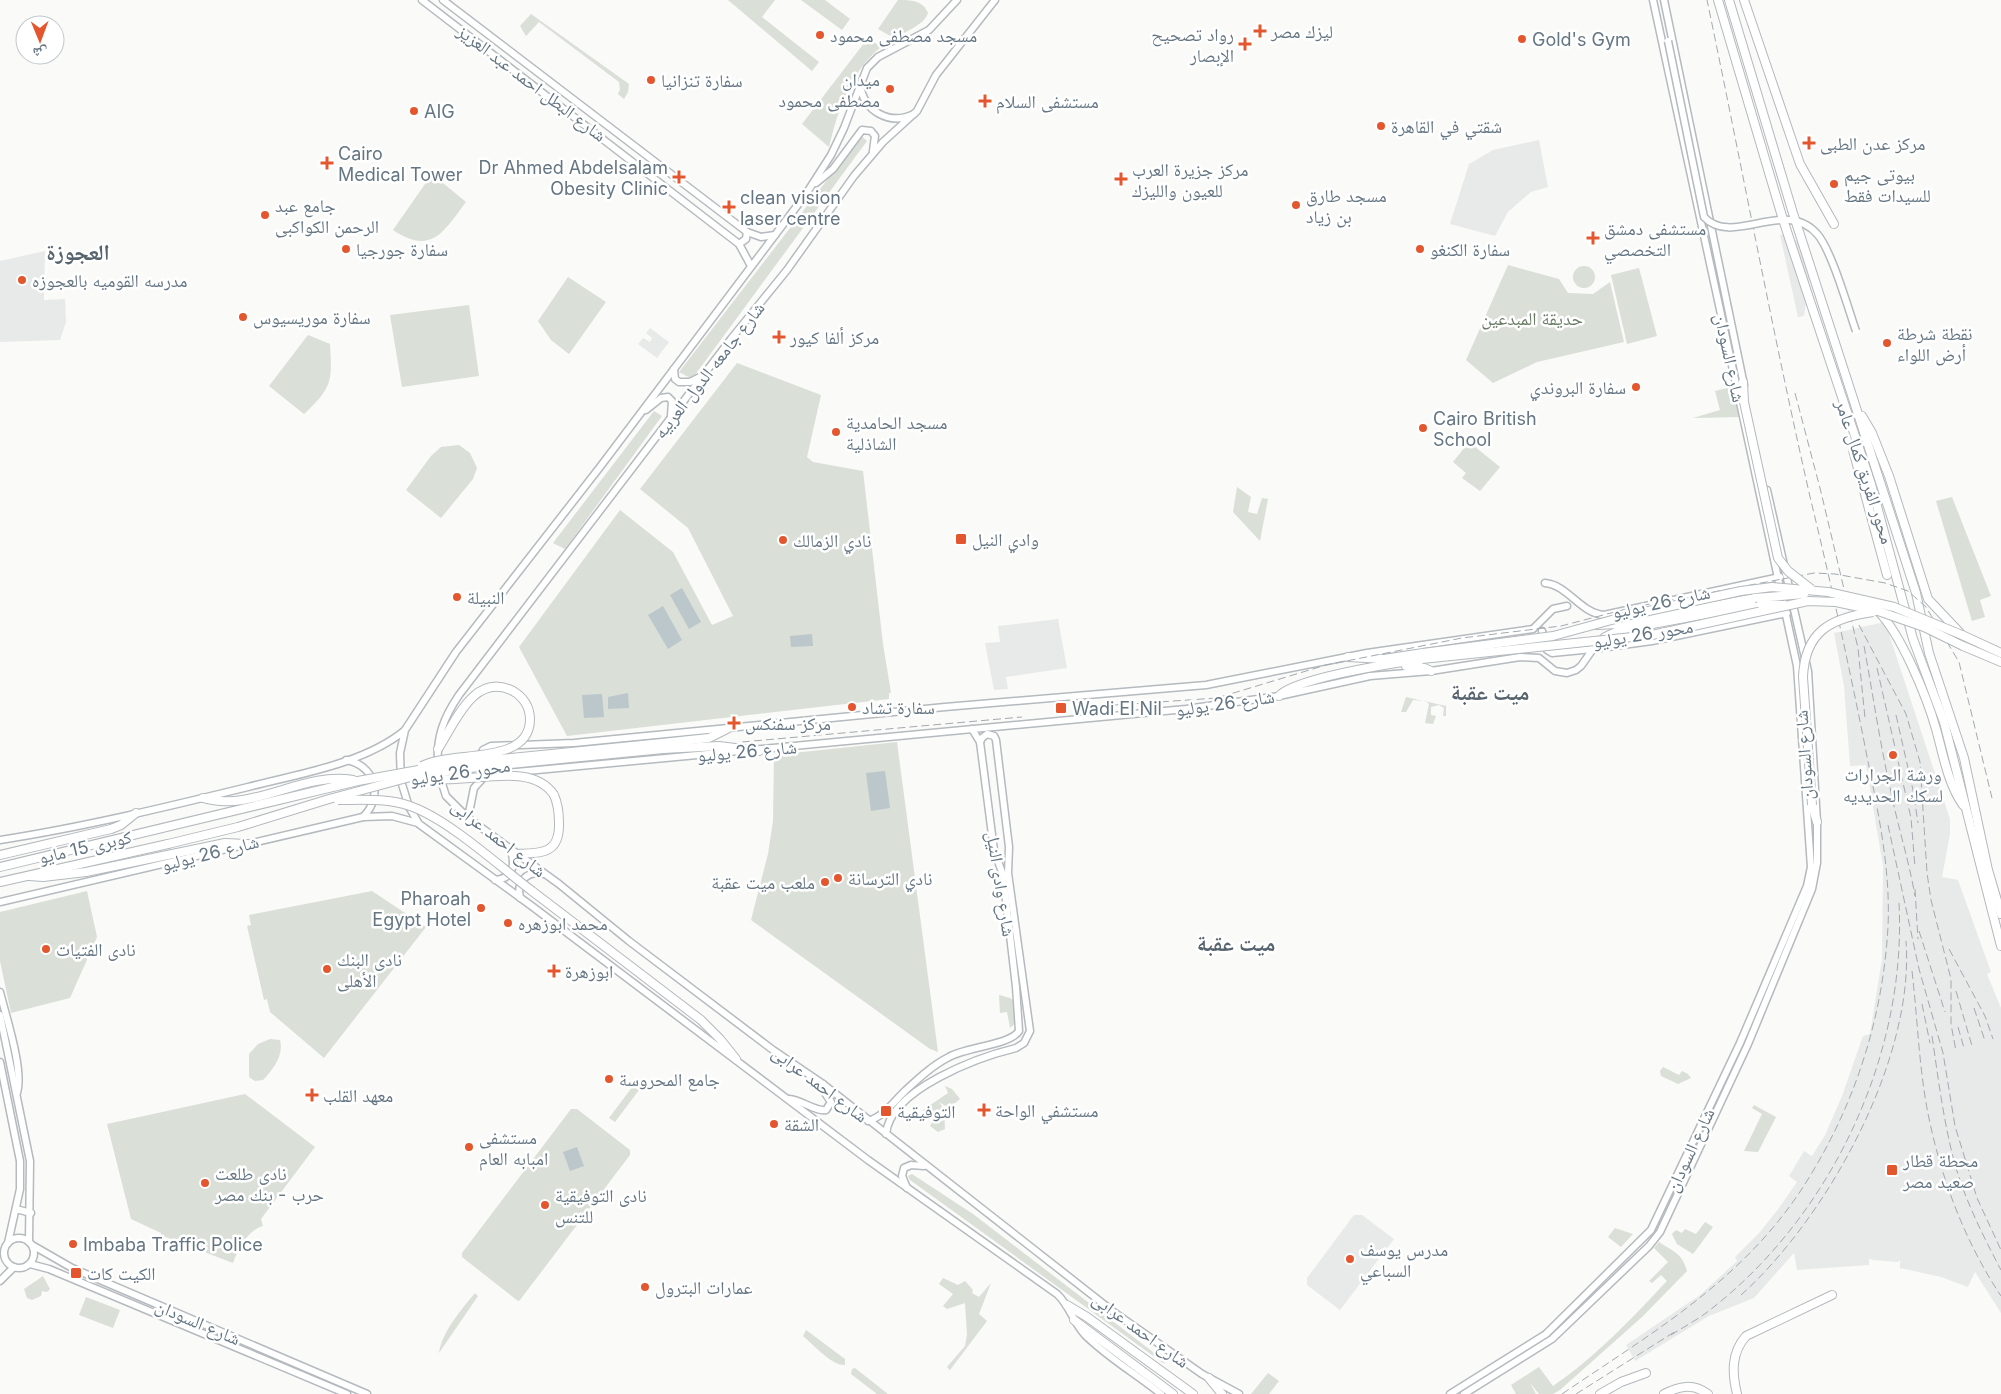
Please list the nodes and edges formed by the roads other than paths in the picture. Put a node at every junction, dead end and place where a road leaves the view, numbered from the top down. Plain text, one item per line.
1 (422, 0) edge
2 (442, 0) edge
3 (957, 0) edge
4 (995, 0) edge
5 (1653, 0) edge
6 (1664, 0) edge
7 (1718, 0) edge
8 (1729, 0) edge
9 (1744, 0) edge
10 (460, 13) junction
11 (1668, 19) junction
12 (452, 23) junction
13 (860, 84) junction
14 (916, 112) junction
15 (870, 157) junction
16 (812, 185) junction
17 (1834, 224) dead end
18 (747, 232) junction
19 (775, 235) junction
20 (739, 244) junction
21 (751, 266) junction
22 (1856, 331) dead end
23 (674, 368) junction
24 (703, 375) junction
25 (1744, 382) junction
26 (1859, 414) junction
27 (638, 416) junction
28 (671, 417) junction
29 (1865, 479) junction
30 (1887, 575) dead end
31 (1786, 576) junction
32 (1777, 578) junction
33 (1545, 583) dead end
34 (1815, 591) junction
35 (1841, 595) junction
36 (1567, 606) dead end
37 (1785, 609) junction
38 (1878, 611) junction
39 (1793, 612) junction
40 (1593, 624) dead end
41 (1542, 631) dead end
42 (1505, 634) junction
43 (1962, 635) junction
44 (1593, 649) junction
45 (2001, 653) edge
46 (1422, 656) junction
47 (1348, 657) junction
48 (1507, 658) junction
49 (2001, 662) edge
50 (1372, 668) junction
51 (1431, 671) junction
52 (1279, 696) junction
53 (727, 729) junction
54 (972, 729) junction
55 (405, 730) junction
56 (980, 742) junction
57 (663, 746) junction
58 (438, 749) junction
59 (759, 751) junction
60 (346, 760) junction
61 (417, 772) junction
62 (488, 775) junction
63 (358, 781) junction
64 (203, 798) junction
65 (328, 799) junction
66 (1966, 809) junction
67 (136, 813) junction
68 (364, 817) junction
69 (468, 818) junction
70 (1817, 822) junction
71 (419, 824) junction
72 (170, 826) joint
73 (0, 840) edge
74 (168, 844) joint
75 (247, 844) junction
76 (513, 853) junction
77 (0, 855) edge
78 (0, 867) edge
79 (544, 874) junction
80 (29, 876) junction
81 (495, 880) junction
82 (0, 882) edge
83 (520, 898) junction
84 (0, 902) edge
85 (2001, 914) edge
86 (2001, 946) edge
87 (0, 992) edge
88 (0, 1015) edge
89 (1030, 1016) junction
90 (1019, 1018) junction
91 (986, 1044) junction
92 (989, 1056) junction
93 (736, 1059) junction
94 (0, 1062) edge
95 (823, 1084) junction
96 (16, 1094) junction
97 (787, 1099) junction
98 (868, 1121) junction
99 (886, 1134) junction
100 (925, 1166) junction
101 (909, 1191) junction
102 (16, 1209) junction
103 (31, 1213) junction
104 (8, 1243) junction
105 (31, 1243) junction
106 (4, 1254) junction
107 (0, 1261) edge
108 (30, 1264) junction
109 (1616, 1266) junction
110 (14, 1267) junction
111 (1622, 1272) junction
112 (0, 1281) edge
113 (1832, 1295) dead end
114 (1067, 1305) junction
115 (1074, 1320) junction
116 (1646, 1373) dead end
117 (1209, 1378) junction
118 (347, 1394) edge
119 (367, 1394) edge
120 (1161, 1394) edge
121 (1173, 1394) edge
122 (1193, 1394) edge
123 (1222, 1394) edge
124 (1239, 1394) edge
125 (1450, 1394) edge
126 (1464, 1394) edge
127 (1600, 1394) edge
128 (1664, 1394) edge
129 (1708, 1394) edge
130 (1737, 1394) edge

1 - 12 main road, شارع البطل احمد عبد العزيز
2 - 10 main road, شارع البطل احمد عبد العزيز
3 - 13 main road, شارع جامعه الدول العربيه
4 - 14 main road, شارع جامعه الدول العربيه
5 - 32 main road, شارع السودان
6 - 11 main road, شارع السودان
7 - 29 highway, محور الفريق كمال عامر, bridge
8 - 26 highway, محور الفريق كمال عامر, bridge
9 - 17 highway
10 - 12 main road
10 - 18 main road, شارع البطل احمد عبد العزيز
11 - 22 main road, bridge
11 - 25 main road, شارع السودان
12 - 20 main road, شارع البطل احمد عبد العزيز
13 - 14 main road
13 - 16 main road, شارع جامعه الدول العربيه
14 - 15 main road, شارع جامعه الدول العربيه
15 - 16 main road
15 - 24 main road, شارع جامعه الدول العربيه
16 - 19 main road, شارع جامعه الدول العربيه
18 - 19 main road, شارع البطل احمد عبد العزيز
18 - 20 main road
19 - 21 main road, شارع جامعه الدول العربيه
20 - 21 main road, شارع البطل احمد عبد العزيز
21 - 23 main road, شارع جامعه الدول العربيه
23 - 24 main road
23 - 27 main road, شارع جامعه الدول العربيه
24 - 28 main road, شارع جامعه الدول العربيه
25 - 31 main road, شارع السودان
25 - 34 highway, bridge
26 - 43 highway
26 - 85 highway, محور الفريق كمال عامر
27 - 28 main road
27 - 55 main road, شارع جامعه الدول العربيه
28 - 58 main road, شارع جامعه الدول العربيه
29 - 30 highway
29 - 66 highway, محور الفريق كمال عامر
31 - 32 main road, شارع 26 يوليو
31 - 39 main road, شارع السودان
32 - 33 main road, شارع 26 يوليو
32 - 37 main road, شارع السودان
34 - 35 highway, محور 26 يوليو, bridge
34 - 46 highway, محور 26 يوليو, bridge
35 - 40 highway, bridge
35 - 43 highway, محور 26 يوليو, bridge
36 - 42 main road, شارع 26 يوليو
37 - 38 highway, محور 26 يوليو, bridge
37 - 39 main road, شارع 26 يوليو
37 - 44 main road, شارع 26 يوليو
37 - 44 highway, bridge
37 - 46 highway, محور 26 يوليو, bridge
37 - 109 main road, شارع السودان
38 - 49 highway, محور 26 يوليو, bridge
38 - 66 highway
38 - 70 highway, bridge
39 - 70 main road, شارع السودان
41 - 44 main road
42 - 47 main road, شارع 26 يوليو
42 - 48 main road
43 - 45 highway, محور 26 يوليو
44 - 48 main road, شارع 26 يوليو
46 - 47 highway, محور 26 يوليو
46 - 50 highway, محور 26 يوليو
47 - 53 main road, شارع 26 يوليو
48 - 51 main road, شارع 26 يوليو
50 - 51 highway
50 - 52 highway, محور 26 يوليو
51 - 52 main road, شارع 26 يوليو
52 - 54 main road, شارع 26 يوليو
53 - 57 highway, محور 26 يوليو
53 - 62 main road, شارع 26 يوليو
54 - 56 main road, شارع وادى النيل
54 - 59 main road, شارع 26 يوليو
55 - 60 main road
55 - 71 main road, شارع احمد عرابى
56 - 89 main road, شارع وادى النيل
56 - 90 main road, شارع وادى النيل
57 - 59 highway, محور 26 يوليو
57 - 61 highway, محور 26 يوليو, bridge
58 - 61 highway, bridge
58 - 69 main road, شارع احمد عرابى
59 - 62 main road, شارع 26 يوليو
60 - 64 main road
60 - 68 main road
61 - 63 highway, محور 26 يوليو, bridge
61 - 65 highway, محور 26 يوليو, bridge
61 - 76 highway, bridge
62 - 69 main road
63 - 64 highway
63 - 72 highway, محور 26 يوليو
64 - 67 main road
65 - 74 highway, محور 26 يوليو, bridge
65 - 93 highway, bridge
66 - 86 highway, محور الفريق كمال عامر
67 - 73 main road
67 - 77 highway
68 - 71 main road, شارع 26 يوليو
68 - 75 main road, شارع 26 يوليو
69 - 76 main road, شارع احمد عرابى
70 - 111 main road, شارع السودان
71 - 81 main road, شارع احمد عرابى
72 - 78 highway, كوبرى 15 مايو
74 - 80 highway, كوبرى 15 مايو
75 - 80 highway
75 - 84 main road, شارع 26 يوليو
76 - 79 main road, شارع احمد عرابى
76 - 81 main road
79 - 83 main road
79 - 95 main road, شارع احمد عرابى
80 - 82 highway, كوبرى 15 مايو
81 - 83 main road, شارع احمد عرابى
83 - 93 main road, شارع احمد عرابى
87 - 96 main road
88 - 96 main road
89 - 90 main road
89 - 92 main road, شارع وادى النيل
90 - 91 main road, شارع وادى النيل
91 - 92 main road
91 - 98 main road
92 - 99 main road
93 - 97 main road, شارع احمد عرابى
94 - 102 main road
95 - 97 main road
95 - 98 main road, شارع احمد عرابى
96 - 103 main road
97 - 101 main road, شارع احمد عرابى
98 - 99 main road, شارع احمد عرابى
99 - 100 main road, شارع احمد عرابى
100 - 101 main road
100 - 117 main road, شارع احمد عرابى
101 - 114 main road, شارع احمد عرابى
102 - 103 main road
102 - 104 main road
103 - 105 main road
104 - 105 main road
104 - 106 main road
105 - 108 main road
105 - 119 main road, شارع السودان
106 - 107 main road
106 - 110 main road
108 - 110 main road
108 - 118 main road, شارع السودان
109 - 111 main road
109 - 125 main road, شارع السودان
110 - 112 main road
111 - 126 main road, شارع السودان
113 - 130 highway
114 - 115 main road, شارع احمد عرابى
114 - 122 highway
115 - 120 main road, شارع احمد عرابى
115 - 121 highway
116 - 127 highway
117 - 123 highway
117 - 124 main road, شارع احمد عرابى
128 - 129 highway

